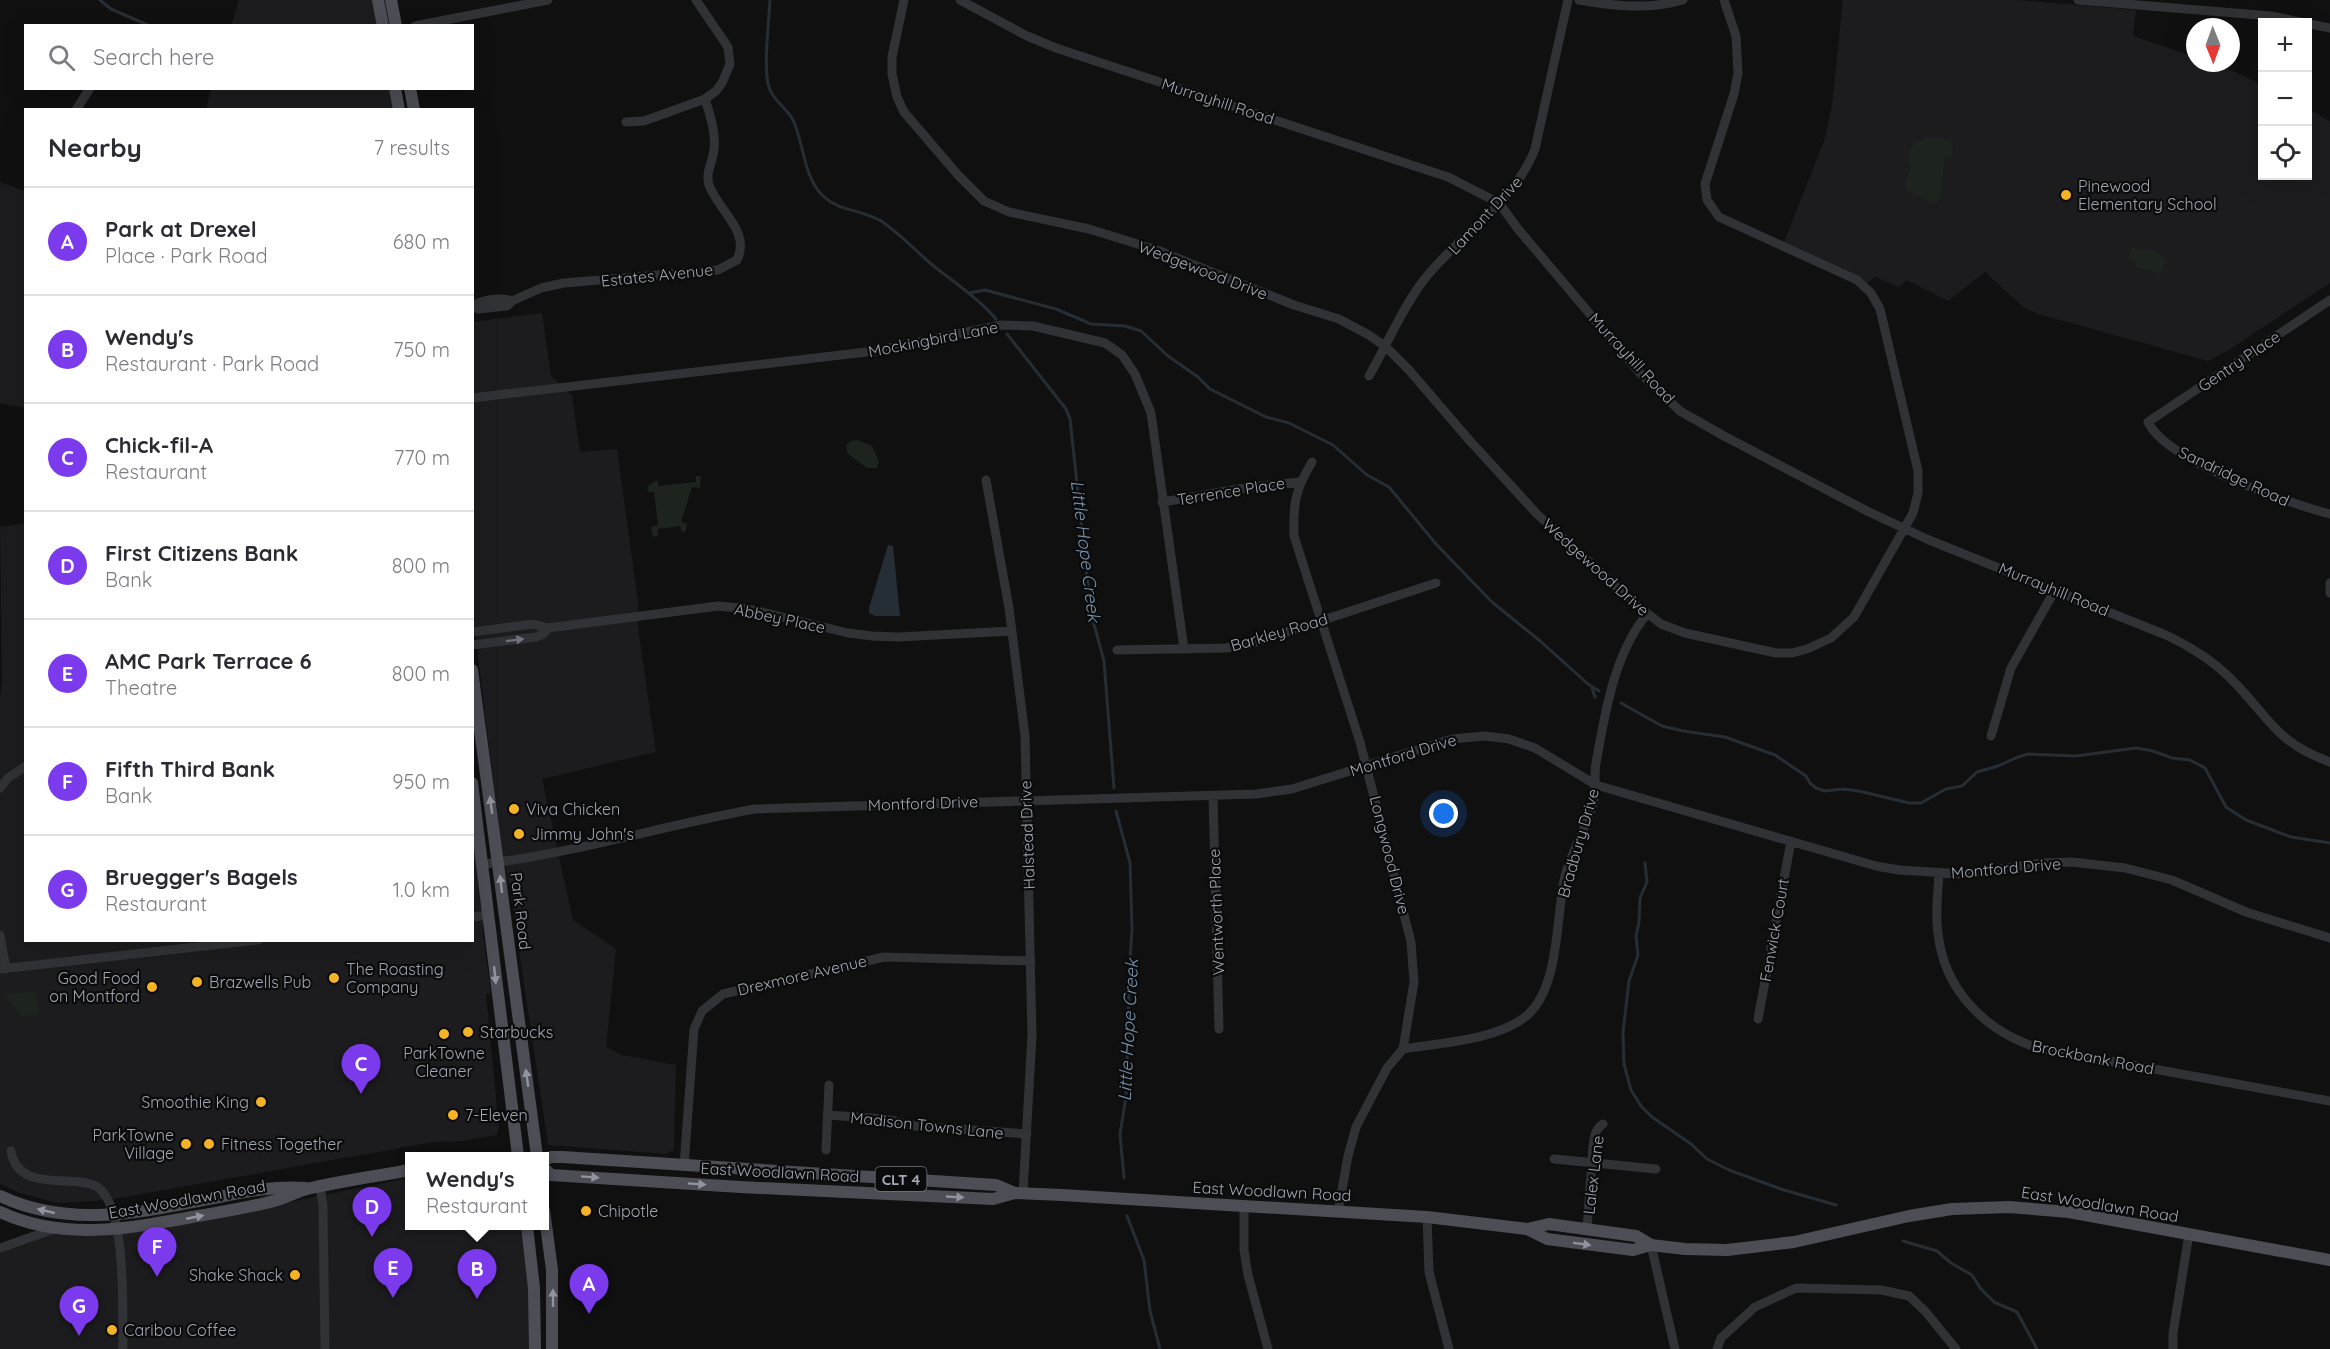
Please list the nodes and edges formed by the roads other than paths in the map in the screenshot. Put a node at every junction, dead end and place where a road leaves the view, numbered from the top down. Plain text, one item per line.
1 (378, 0) edge
2 (391, 0) edge
3 (548, 0) edge
4 (696, 0) edge
5 (904, 0) edge
6 (960, 0) edge
7 (1568, 0) edge
8 (1579, 0) edge
9 (1683, 0) edge
10 (1724, 0) edge
11 (2078, 0) edge
12 (506, 4) edge
13 (2164, 4) edge
14 (383, 24) edge
15 (396, 24) edge
16 (423, 24) edge
17 (2330, 28) edge
18 (89, 90) edge
19 (395, 90) edge
20 (410, 90) edge
21 (705, 99) junction
22 (77, 108) edge
23 (399, 108) edge
24 (414, 108) edge
25 (626, 122) dead end
26 (1499, 203) junction
27 (2330, 300) edge
28 (474, 305) edge
29 (1386, 347) junction
30 (1369, 376) dead end
31 (474, 398) edge
32 (2148, 422) joint
33 (1312, 462) dead end
34 (986, 480) dead end
35 (1300, 482) junction
36 (1162, 502) junction
37 (2330, 514) edge
38 (1905, 528) junction
39 (1436, 583) dead end
40 (2330, 583) edge
41 (2055, 590) junction
42 (2330, 593) edge
43 (1647, 614) junction
44 (1321, 621) junction
45 (548, 628) junction
46 (1012, 631) junction
47 (474, 632) edge
48 (474, 645) edge
49 (1184, 649) junction
50 (1117, 650) dead end
51 (474, 685) edge
52 (1991, 736) dead end
53 (2330, 762) edge
54 (1367, 766) junction
55 (24, 767) edge
56 (1596, 785) junction
57 (0, 788) edge
58 (474, 796) edge
59 (1213, 796) junction
60 (1026, 800) junction
61 (1791, 841) junction
62 (498, 863) junction
63 (484, 864) junction
64 (1939, 873) junction
65 (489, 915) junction
66 (474, 917) edge
67 (0, 935) edge
68 (2330, 938) edge
69 (241, 942) edge
70 (1030, 961) junction
71 (3, 969) edge
72 (1758, 1019) dead end
73 (1219, 1029) dead end
74 (1403, 1049) junction
75 (829, 1085) dead end
76 (2330, 1101) edge
77 (827, 1115) junction
78 (1603, 1124) dead end
79 (1027, 1134) junction
80 (826, 1150) dead end
81 (11, 1151) dead end
82 (517, 1152) edge
83 (536, 1152) edge
84 (549, 1159) edge
85 (1554, 1159) dead end
86 (1592, 1163) junction
87 (684, 1166) junction
88 (1656, 1169) dead end
89 (405, 1171) edge
90 (549, 1172) edge
91 (314, 1187) junction
92 (1019, 1193) junction
93 (0, 1196) edge
94 (1244, 1206) junction
95 (0, 1212) edge
96 (1338, 1212) junction
97 (114, 1215) junction
98 (1427, 1217) junction
99 (58, 1228) junction
100 (1527, 1228) junction
101 (1587, 1228) junction
102 (117, 1230) junction
103 (527, 1230) edge
104 (547, 1230) edge
105 (2189, 1234) junction
106 (1651, 1245) junction
107 (0, 1248) edge
108 (2330, 1260) edge
109 (123, 1349) edge
110 (325, 1349) edge
111 (535, 1349) edge
112 (552, 1349) edge
113 (1268, 1349) edge
114 (1449, 1349) edge
115 (1675, 1349) edge
116 (1717, 1349) edge
117 (1956, 1349) edge
118 (2173, 1349) edge

1 - 14 main road
2 - 15 main road
3 - 12 street
4 - 21 street
5 - 29 street, Wedgewood Drive
6 - 26 street, Murrayhill Road
7 - 26 street, Lamont Drive
8 - 9 street
10 - 38 street, Wedgewood Drive
11 - 13 street
12 - 16 street
13 - 17 street
18 - 22 street
19 - 23 main road
20 - 24 main road
21 - 25 street
21 - 28 street, Estates Avenue
26 - 29 street, Lamont Drive
26 - 38 street, Murrayhill Road
27 - 32 street, Gentry Place
29 - 30 street, Lamont Drive
29 - 43 street, Wedgewood Drive
31 - 36 street, Mockingbird Lane
32 - 37 street, Sandridge Road
33 - 35 street, Longwood Drive
34 - 46 street, Halstead Drive
35 - 36 street, Terrence Place
35 - 44 street, Longwood Drive
36 - 49 street, Mockingbird Lane
38 - 41 street, Murrayhill Road
38 - 43 street, Wedgewood Drive
39 - 44 street, Barkley Road
40 - 42 street
41 - 52 street
41 - 53 street, Murrayhill Road
43 - 56 street, Bradbury Drive
44 - 49 street, Barkley Road
44 - 54 street, Longwood Drive
45 - 46 street, Abbey Place
45 - 47 street
48 -> 45 street
46 - 60 street, Halstead Drive
49 - 50 street, Barkley Road
62 -> 51 main road, Park Road
54 - 56 street, Montford Drive
54 - 59 street, Montford Drive
54 - 74 street, Longwood Drive
55 - 57 street
56 - 61 street, Montford Drive
56 - 74 street, Bradbury Drive
58 - 63 main road, Park Road
59 - 60 street, Montford Drive
59 - 73 street, Wentworth Place
60 - 62 street, Montford Drive
60 - 70 street, Halstead Drive
61 - 64 street, Montford Drive
61 - 72 street, Fenwick Court
62 - 63 street, Montford Drive
83 -> 62 main road, Park Road
63 - 65 main road, Park Road
64 - 68 street, Montford Drive
64 - 76 street, Brockbank Road
65 - 66 street
65 -> 82 main road, Park Road
67 - 71 street
69 - 71 street
70 - 79 street, Halstead Drive
70 - 87 street, Drexmore Avenue
74 - 96 street, Longwood Drive
75 - 77 street
77 - 79 street, Madison Towns Lane
77 - 80 street
78 - 86 street, Lalex Lane
79 - 92 street, Halstead Drive
81 - 97 street
84 - 87 main road, East Woodlawn Road / CLT 4
85 - 86 street
86 - 88 street
86 - 101 street, Lalex Lane
87 - 92 main road, East Woodlawn Road / CLT 4
89 - 91 main road, East Woodlawn Road
90 -> 92 main road, East Woodlawn Road
91 - 97 main road, East Woodlawn Road
102 -> 91 main road, East Woodlawn Road
91 - 110 street
92 - 94 main road, East Woodlawn Road
97 -> 93 main road, East Woodlawn Road
94 - 96 main road, East Woodlawn Road
94 - 113 street
95 - 99 main road, East Woodlawn Road
96 - 98 main road, East Woodlawn Road
97 - 102 street
98 - 100 main road, East Woodlawn Road
98 - 114 street
99 - 102 main road, East Woodlawn Road
99 - 107 street
100 - 101 main road, East Woodlawn Road
100 -> 106 main road, East Woodlawn Road
101 - 106 main road, East Woodlawn Road
102 - 109 street
103 - 111 main road
112 -> 104 main road
105 - 106 main road, East Woodlawn Road
105 - 108 main road, East Woodlawn Road
105 - 118 street
106 - 115 street
116 - 117 street

